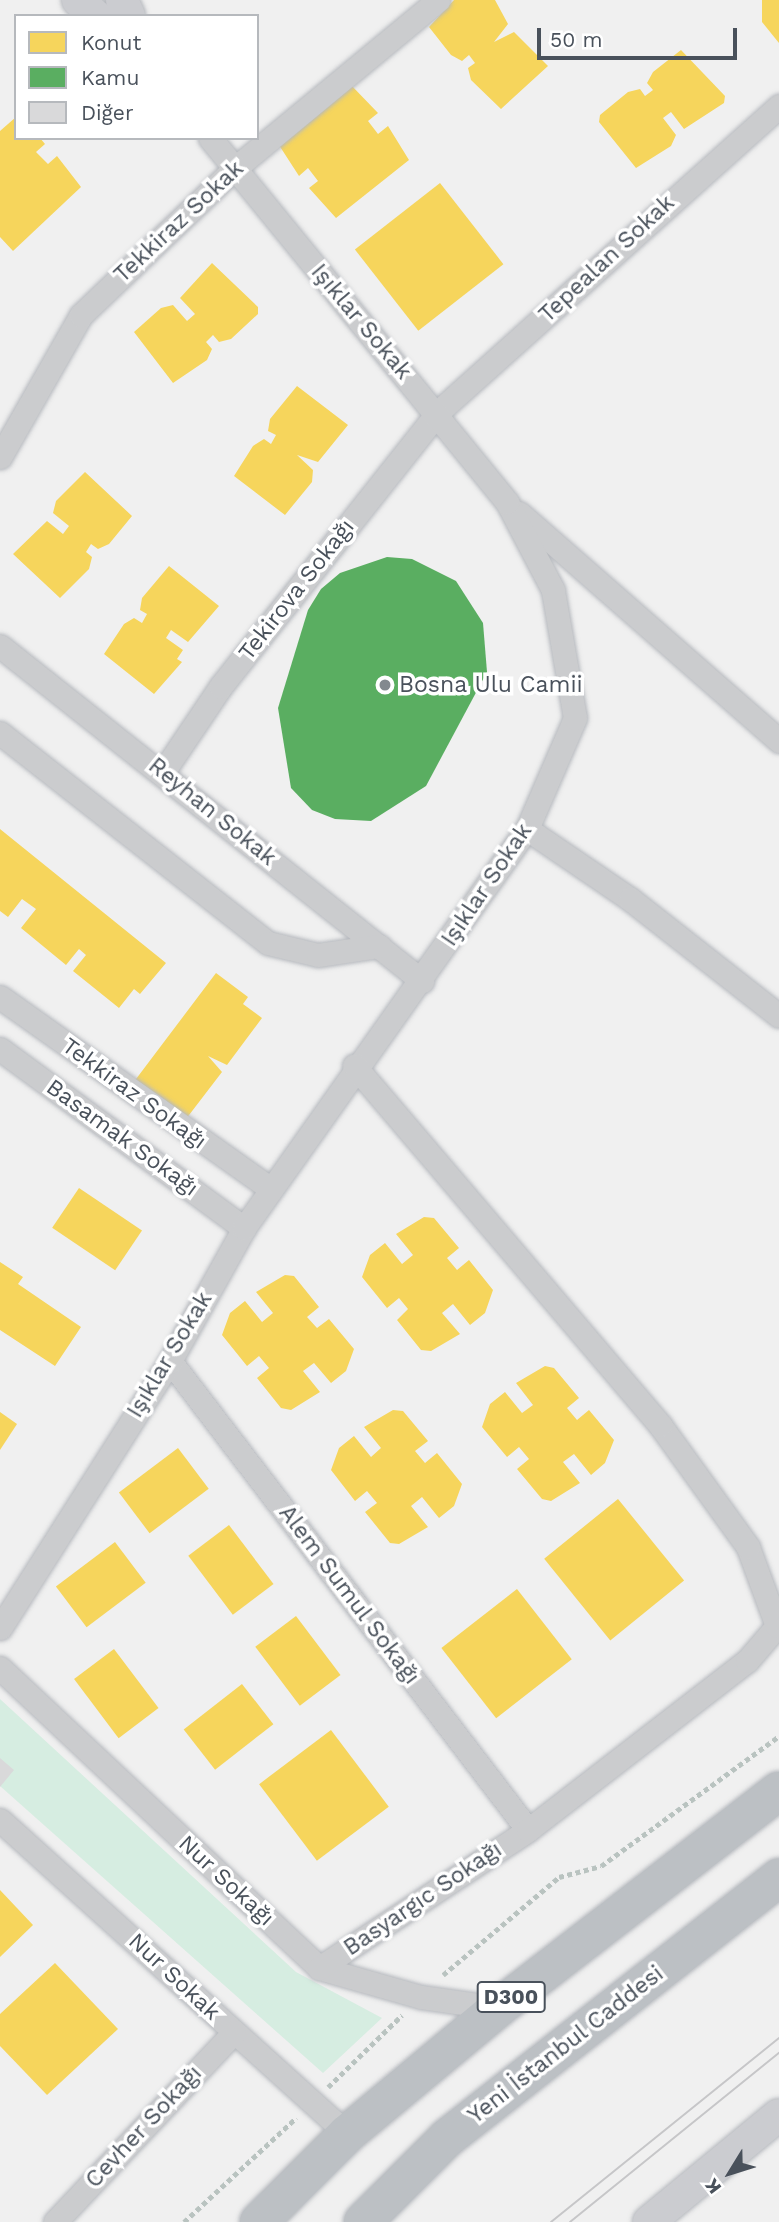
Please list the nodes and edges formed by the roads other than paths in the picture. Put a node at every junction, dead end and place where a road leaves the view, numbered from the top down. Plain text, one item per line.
1 (78, 0) edge
2 (438, 0) edge
3 (94, 14) edge
4 (779, 106) edge
5 (212, 140) edge
6 (234, 169) junction
7 (437, 413) junction
8 (0, 457) edge
9 (507, 502) junction
10 (0, 646) edge
11 (0, 733) edge
12 (779, 741) edge
13 (163, 772) junction
14 (527, 830) junction
15 (379, 946) junction
16 (422, 981) junction
17 (0, 997) edge
18 (779, 1016) edge
19 (0, 1049) edge
20 (354, 1066) junction
21 (270, 1188) junction
22 (244, 1228) junction
23 (170, 1361) junction
24 (0, 1628) edge
25 (0, 1668) edge
26 (779, 1791) edge
27 (0, 1820) edge
28 (528, 1829) junction
29 (779, 1878) edge
30 (319, 1968) junction
31 (498, 2007) junction
32 (234, 2032) junction
33 (779, 2115) edge
34 (347, 2134) junction
35 (55, 2222) edge
36 (259, 2222) edge
37 (363, 2222) edge
38 (649, 2222) edge

1 - 3 street
2 - 6 street, Tekkiraz Sokak
4 - 7 street, Tepealan Sokak
5 - 6 street, Işıklar Sokak
6 - 7 street, Işıklar Sokak
6 - 8 street, Tekkiraz Sokak
7 - 9 street, Işıklar Sokak
7 - 13 street, Tekirova Sokağı
9 - 12 street
9 - 14 street, Işıklar Sokak
10 - 13 street, Reyhan Sokak
11 - 15 street
13 - 15 street, Reyhan Sokak
14 - 16 street, Işıklar Sokak
14 - 18 street
15 - 16 street, Reyhan Sokak
16 - 20 street, Işıklar Sokak
17 - 21 street, Tekkiraz Sokağı
19 - 22 street, Basamak Sokağı
20 - 21 street, Işıklar Sokak
20 - 28 street, Basyargıc Sokağı
21 - 22 street, Işıklar Sokak
22 - 23 street, Işıklar Sokak
23 - 24 street, Işıklar Sokak
23 - 28 street, Alem Sumul Sokağı
25 - 30 street, Nur Sokağı
26 - 31 highway, D300
27 - 32 street, Nur Sokak
28 - 30 street, Basyargıc Sokağı
29 - 37 highway, Yeni İstanbul Caddesi
30 - 31 street, Nur Sokağı
31 - 34 highway, D300
32 - 34 street, Nur Sokak
32 - 35 street, Cevher Sokağı
33 - 38 street
34 - 36 highway, D300

